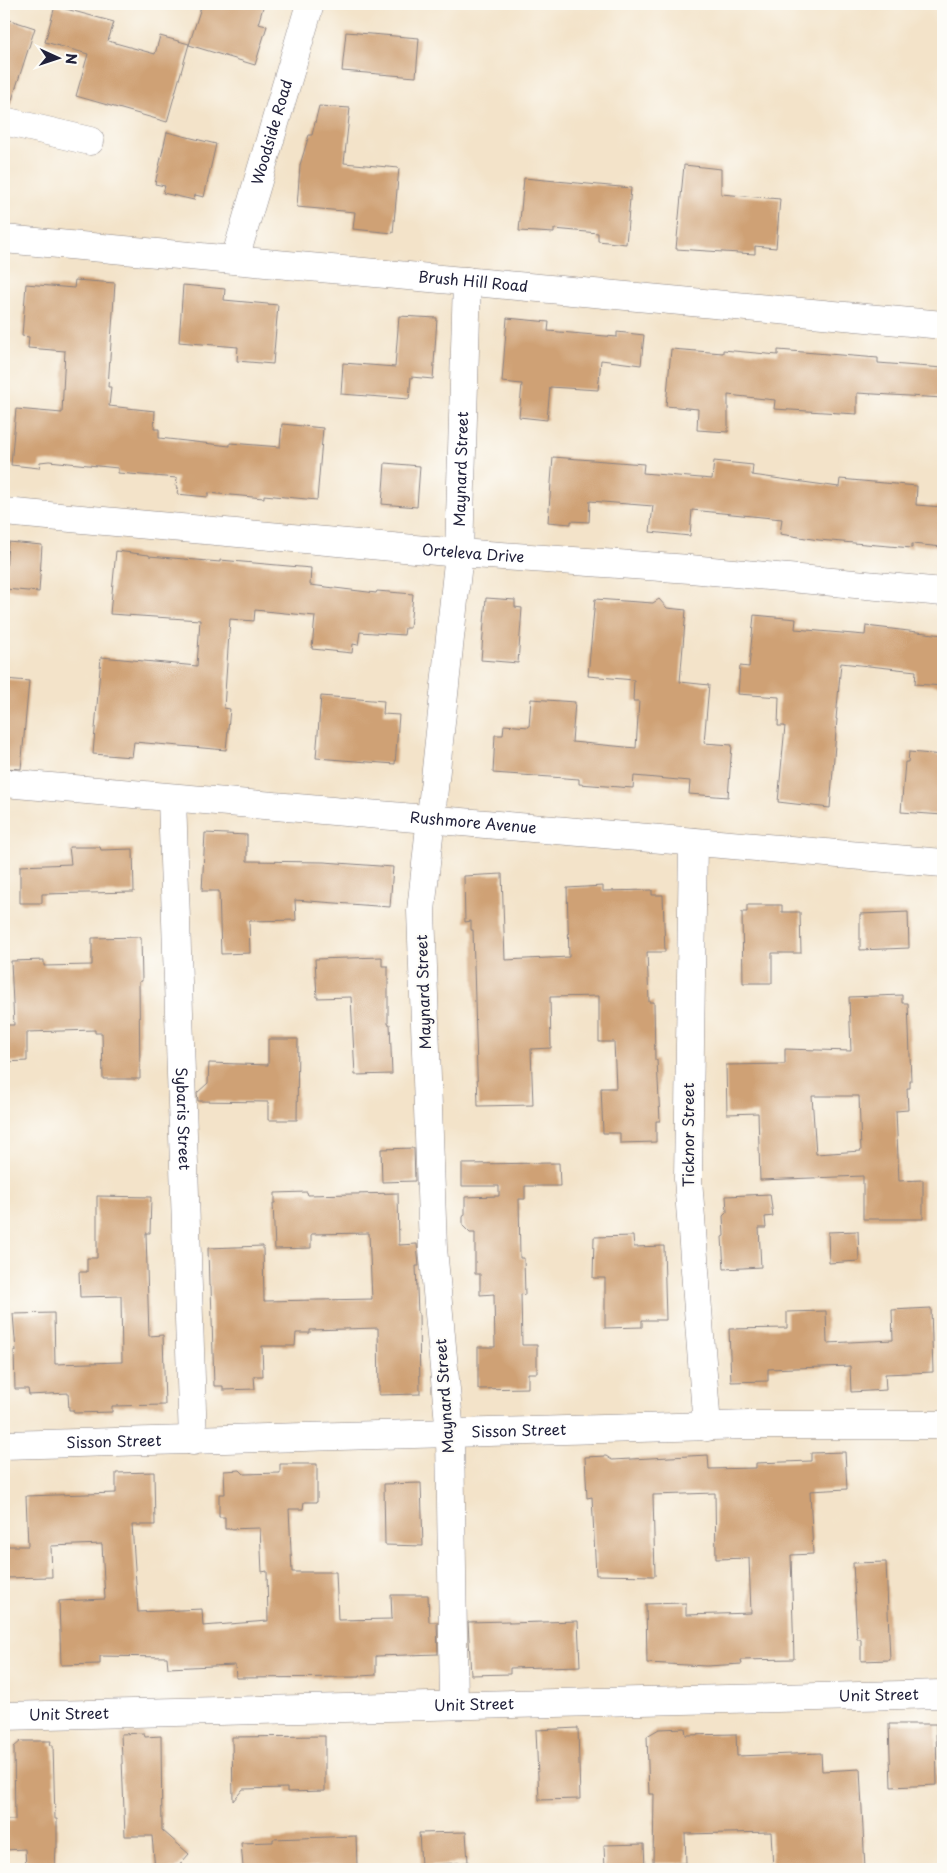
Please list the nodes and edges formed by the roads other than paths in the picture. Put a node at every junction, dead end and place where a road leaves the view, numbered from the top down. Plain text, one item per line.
1 (310, 4) edge
2 (4, 121) edge
3 (90, 141) dead end
4 (4, 239) edge
5 (235, 259) junction
6 (467, 281) junction
7 (943, 325) edge
8 (4, 512) edge
9 (459, 553) junction
10 (943, 592) edge
11 (4, 783) edge
12 (172, 798) junction
13 (431, 820) junction
14 (693, 842) junction
15 (943, 863) edge
16 (943, 1425) edge
17 (707, 1427) junction
18 (450, 1434) junction
19 (194, 1441) junction
20 (4, 1445) edge
21 (943, 1694) edge
22 (454, 1705) junction
23 (4, 1716) edge

1 - 5 street, Woodside Road
2 - 3 street
4 - 5 street, Brush Hill Road
5 - 6 street, Brush Hill Road
6 - 7 street, Brush Hill Road
6 - 9 street, Maynard Street
8 - 9 street, Orteleva Drive
9 - 10 street, Orteleva Drive
9 - 13 street, Maynard Street
11 - 12 street, Rushmore Avenue
12 - 13 street, Rushmore Avenue
12 - 19 street, Sybaris Street
13 - 14 street, Rushmore Avenue
13 - 18 street, Maynard Street
14 - 15 street, Rushmore Avenue
14 - 17 street, Ticknor Street
16 - 17 street, Sisson Street
17 - 18 street, Sisson Street
18 - 19 street, Sisson Street
18 - 22 street, Maynard Street
19 - 20 street, Sisson Street
21 - 22 street, Unit Street
22 - 23 street, Unit Street

